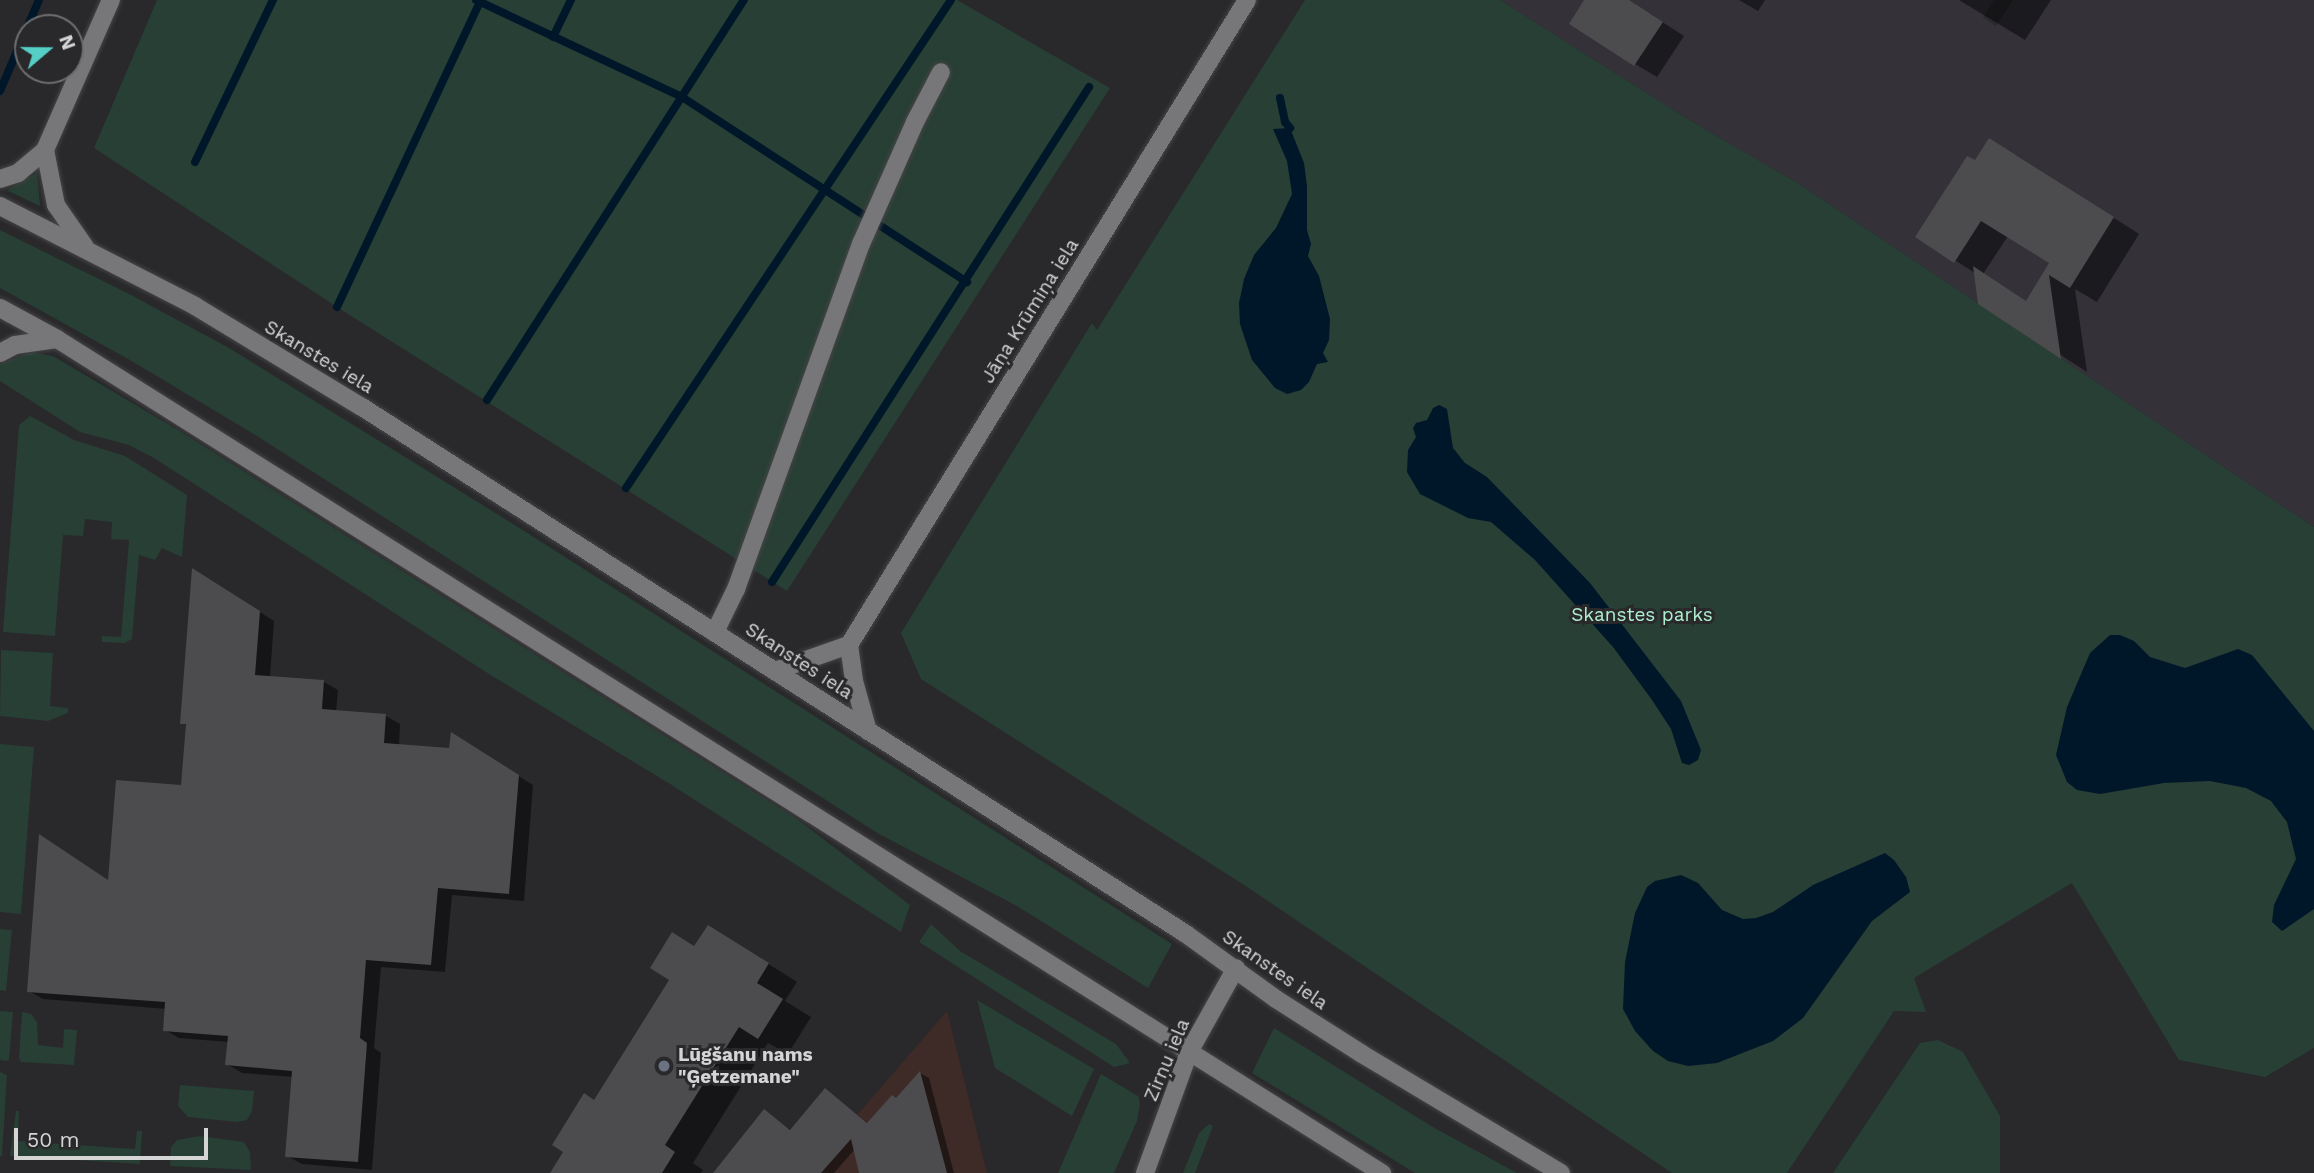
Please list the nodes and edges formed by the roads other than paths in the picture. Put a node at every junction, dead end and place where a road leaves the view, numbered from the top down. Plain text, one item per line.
1 (111, 0) edge
2 (1247, 0) edge
3 (942, 72) dead end
4 (45, 150) junction
5 (0, 178) edge
6 (0, 206) edge
7 (85, 247) junction
8 (0, 308) edge
9 (57, 340) junction
10 (0, 353) edge
11 (716, 632) junction
12 (849, 645) junction
13 (775, 671) junction
14 (869, 731) junction
15 (1236, 968) junction
16 (1189, 1052) junction
17 (1145, 1173) edge
18 (1382, 1173) edge
19 (1561, 1173) edge

1 - 4 main road
2 - 12 main road, Jāņa Krūmiņa iela
3 - 11 main road
4 - 5 main road
4 - 7 main road
6 - 7 main road, Skanstes iela
7 - 11 main road, Skanstes iela
8 - 9 main road
9 - 10 main road
9 - 16 main road
11 - 13 main road, Skanstes iela
12 - 13 main road
12 - 14 main road
13 - 14 main road, Skanstes iela
14 - 15 main road, Skanstes iela
15 - 16 main road, Zirņu iela
15 - 19 main road, Skanstes iela
16 - 17 main road, Zirņu iela
16 - 18 main road

